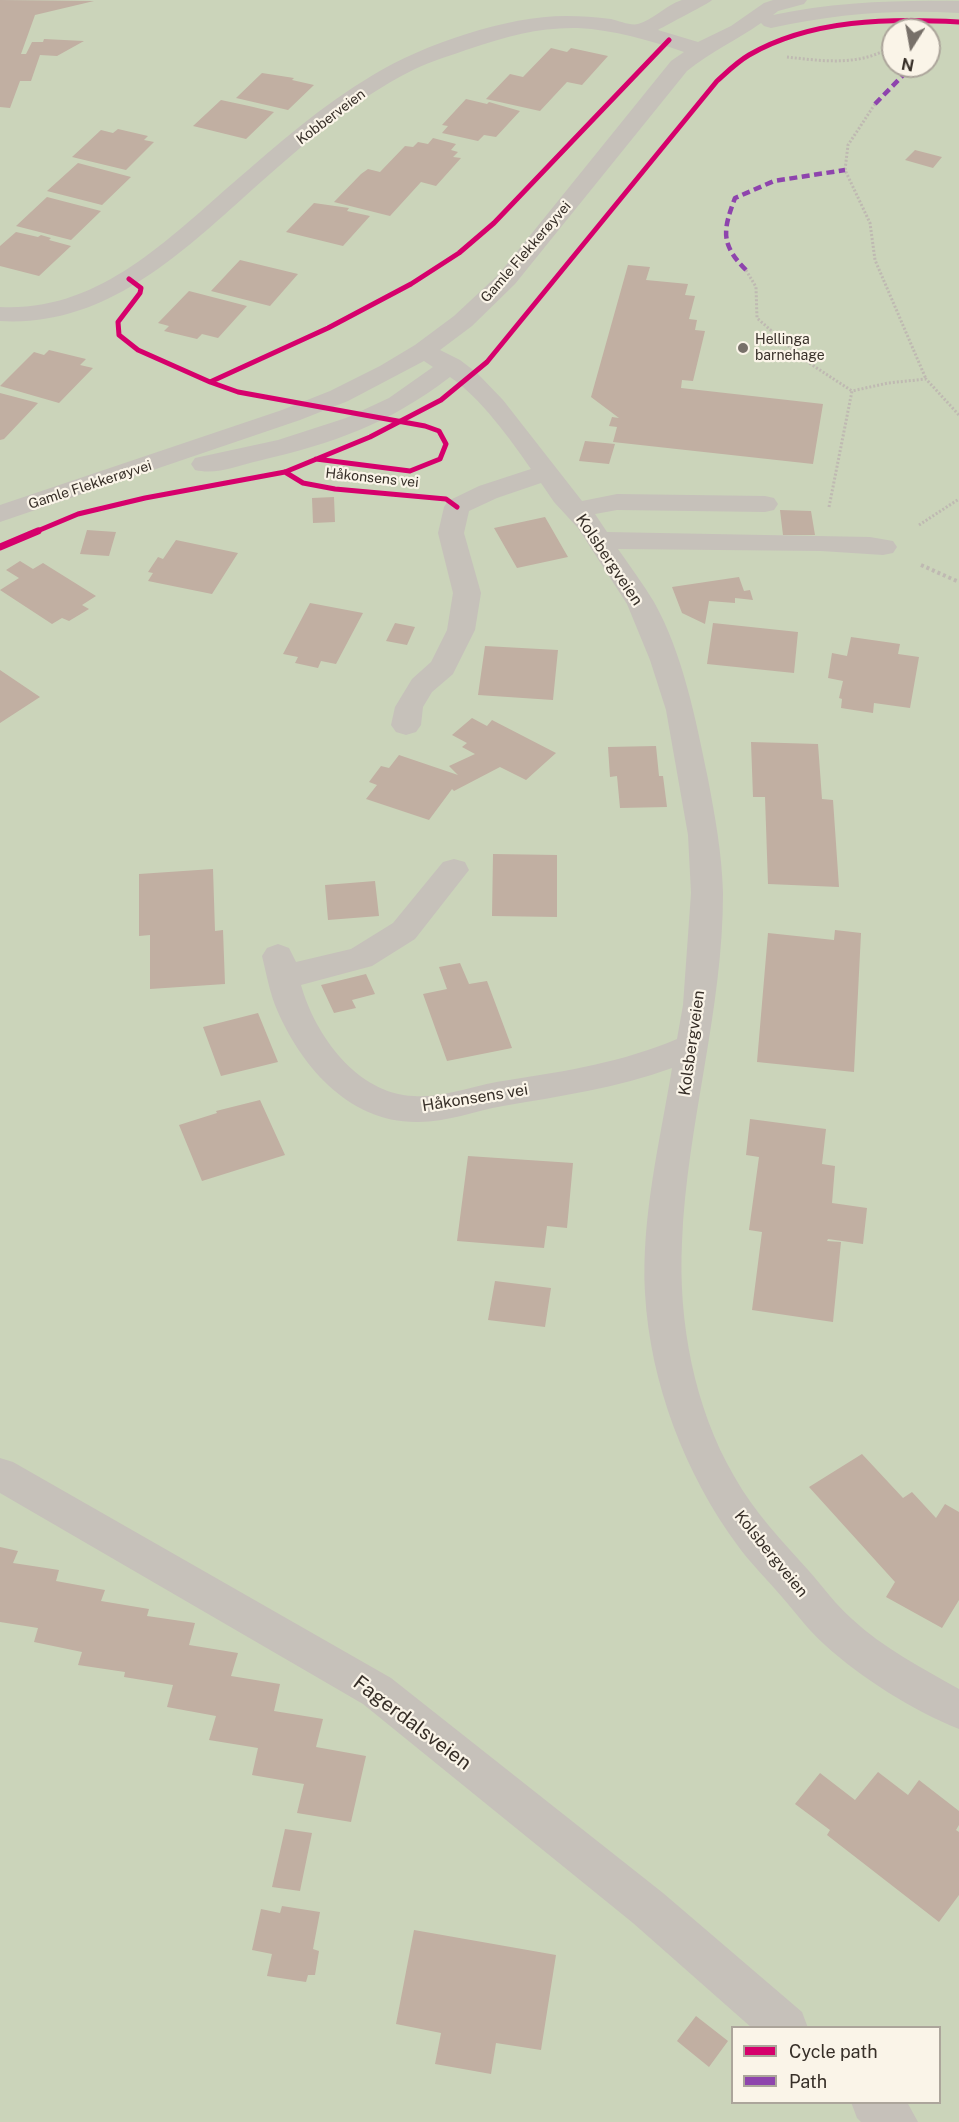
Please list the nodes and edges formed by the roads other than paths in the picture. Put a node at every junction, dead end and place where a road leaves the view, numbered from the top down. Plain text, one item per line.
1 (702, 0) edge
2 (797, 0) edge
3 (959, 7) edge
4 (738, 30) junction
5 (641, 31) junction
6 (699, 50) junction
7 (0, 314) edge
8 (437, 357) junction
9 (547, 473) junction
10 (765, 504) dead end
11 (575, 510) junction
12 (0, 514) edge
13 (599, 540) junction
14 (882, 548) dead end
15 (406, 726) dead end
16 (454, 870) dead end
17 (693, 1046) junction
18 (0, 1474) edge
19 (959, 1710) edge
20 (784, 2026) edge
21 (874, 2104) edge
22 (896, 2122) edge

1 - 5 street
2 - 4 street, Gamle Flekkerøyvei
3 - 4 street, Gamle Flekkerøyvei
4 - 6 street, Gamle Flekkerøyvei
5 - 6 street, Kobberveien
5 - 7 street, Kobberveien
6 - 8 street, Gamle Flekkerøyvei
8 - 9 street, Kolsbergveien
8 - 12 street, Gamle Flekkerøyvei
9 - 11 street, Kolsbergveien
9 - 15 street
10 - 11 street
11 - 13 street, Kolsbergveien
13 - 14 street
13 - 17 street, Kolsbergveien
16 - 17 street, Håkonsens vei
17 - 19 street, Kolsbergveien
18 - 20 street, Fagerdalsveien
21 - 22 street

